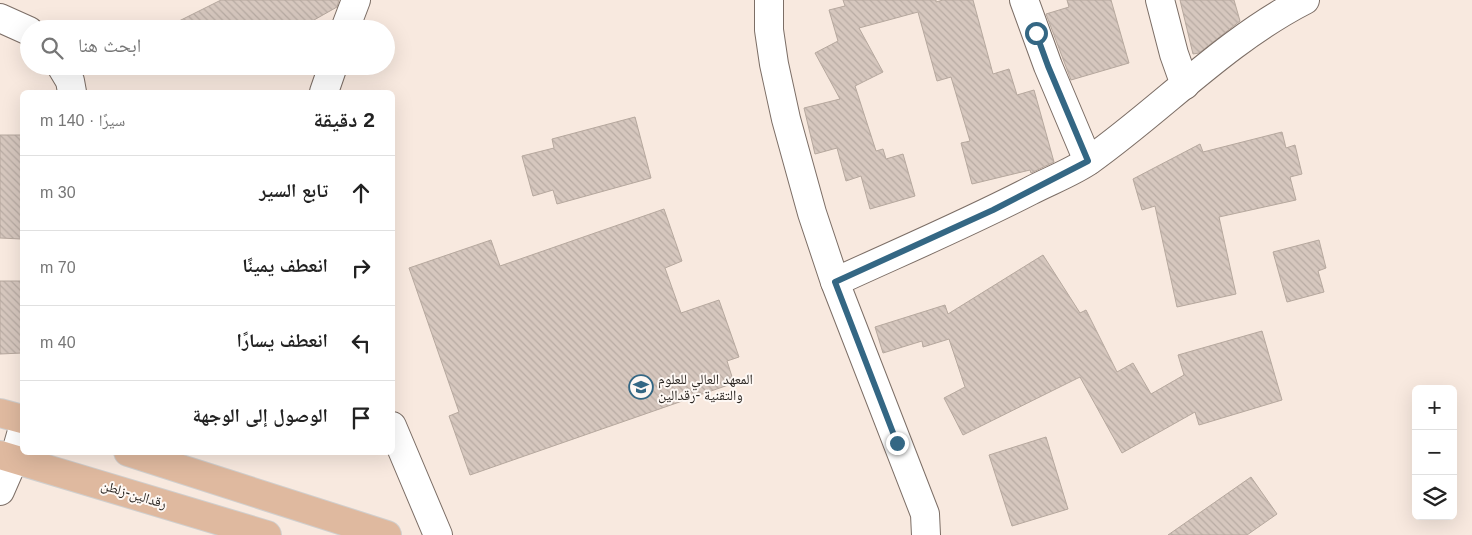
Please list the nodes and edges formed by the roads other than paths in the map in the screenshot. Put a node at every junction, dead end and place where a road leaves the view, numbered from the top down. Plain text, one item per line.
1 (356, 0) edge
2 (769, 0) edge
3 (1024, 0) edge
4 (1160, 0) edge
5 (1305, 0) edge
6 (0, 18) edge
7 (349, 20) edge
8 (20, 27) edge
9 (66, 75) edge
10 (330, 75) edge
11 (1185, 85) junction
12 (72, 90) edge
13 (325, 90) edge
14 (1088, 161) junction
15 (835, 282) junction
16 (0, 413) edge
17 (20, 418) edge
18 (395, 433) edge
19 (20, 434) edge
20 (137, 455) edge
21 (7, 457) edge
22 (0, 491) edge
23 (267, 535) edge
24 (387, 535) edge
25 (438, 535) edge
26 (926, 535) edge

1 - 7 street
2 - 15 street
3 - 14 street
4 - 11 street
5 - 11 street
6 - 8 street
9 - 12 street
10 - 13 street
11 - 14 street
14 - 15 street
15 - 26 street
16 - 17 main road
18 - 25 street
19 - 21 street
20 - 24 main road
21 - 22 street
21 - 23 main road, رقدالين-زلطن

